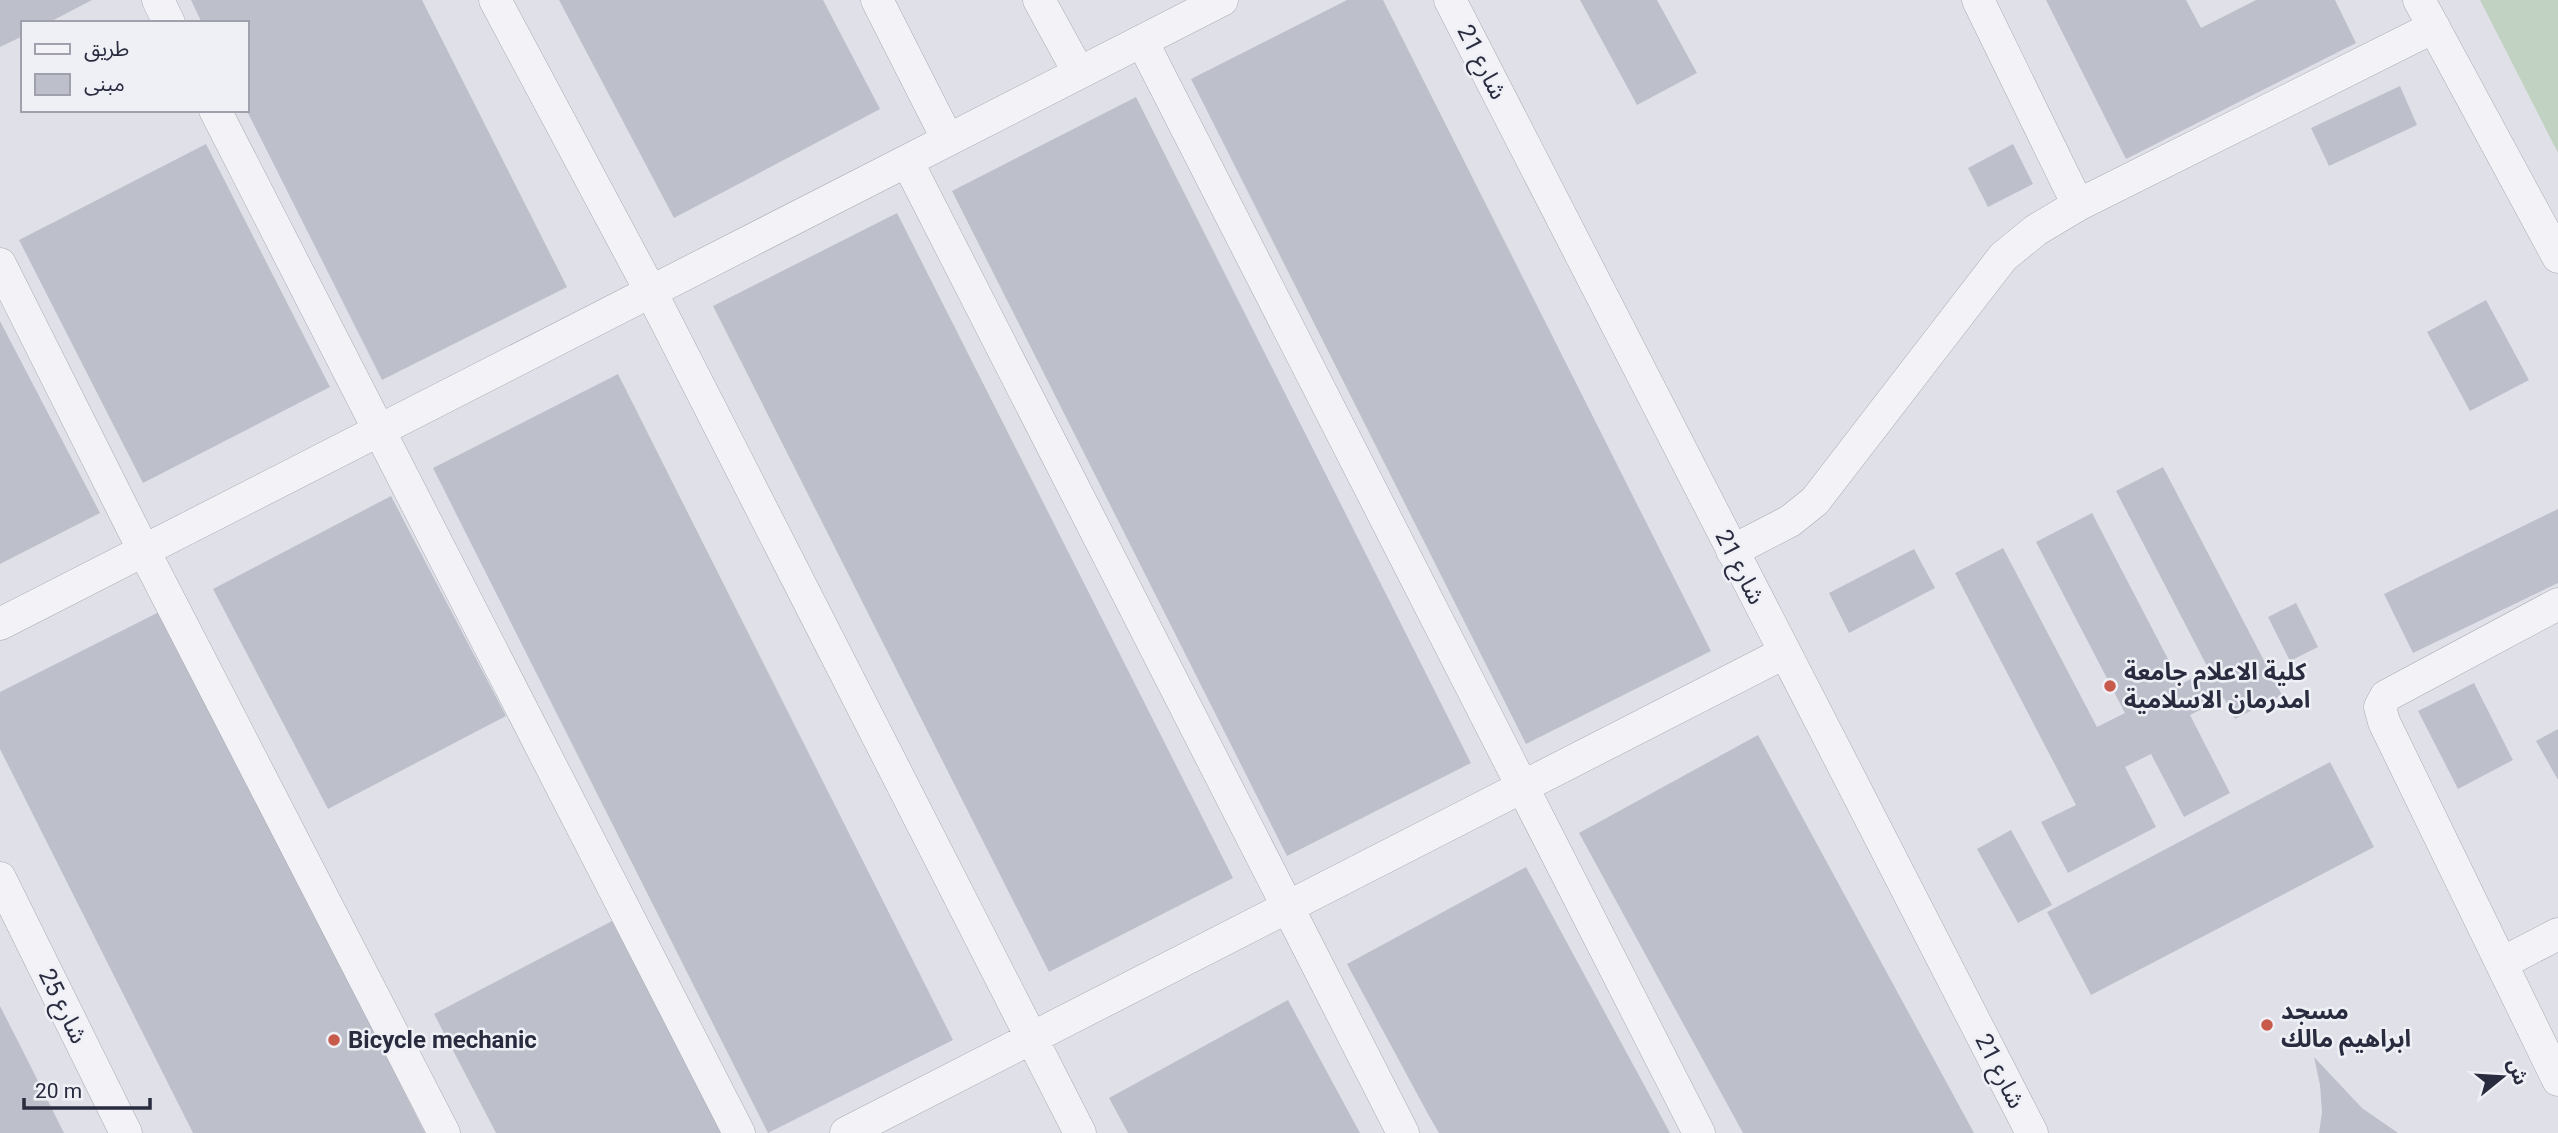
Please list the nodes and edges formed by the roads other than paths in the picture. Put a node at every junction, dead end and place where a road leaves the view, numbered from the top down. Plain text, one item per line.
1 (158, 0) edge
2 (495, 0) edge
3 (877, 0) edge
4 (1039, 0) edge
5 (1222, 0) edge
6 (1450, 0) edge
7 (1978, 0) edge
8 (2419, 0) edge
9 (168, 21) edge
10 (2434, 27) junction
11 (1142, 41) junction
12 (1079, 74) junction
13 (216, 112) edge
14 (948, 140) junction
15 (907, 161) junction
16 (2078, 205) junction
17 (2558, 257) edge
18 (0, 264) edge
19 (651, 292) junction
20 (380, 429) junction
21 (144, 551) junction
22 (1732, 551) junction
23 (2558, 604) edge
24 (0, 624) edge
25 (1784, 653) junction
26 (1521, 788) junction
27 (0, 878) edge
28 (1288, 908) junction
29 (2558, 934) edge
30 (2502, 963) junction
31 (1032, 1039) junction
32 (2558, 1080) edge
33 (126, 1133) edge
34 (444, 1133) edge
35 (739, 1133) edge
36 (846, 1133) edge
37 (1080, 1133) edge
38 (1403, 1133) edge
39 (1699, 1133) edge
40 (2032, 1133) edge

1 - 9 street
2 - 19 street
3 - 14 street
4 - 12 street
5 - 11 street
6 - 22 street, شارع 21
7 - 16 street
8 - 10 street
10 - 16 street
10 - 17 street
11 - 12 street
11 - 26 street
12 - 14 street
13 - 20 street
14 - 15 street
15 - 19 street
15 - 28 street
16 - 22 street
18 - 21 street
19 - 20 street
19 - 31 street
20 - 21 street
20 - 35 street
21 - 24 street
21 - 34 street
22 - 25 street, شارع 21
23 - 30 street
25 - 26 street
25 - 40 street, شارع 21
26 - 28 street
26 - 39 street
27 - 33 street, شارع 25
28 - 31 street
28 - 38 street
29 - 30 street
30 - 32 street
31 - 36 street
31 - 37 street

